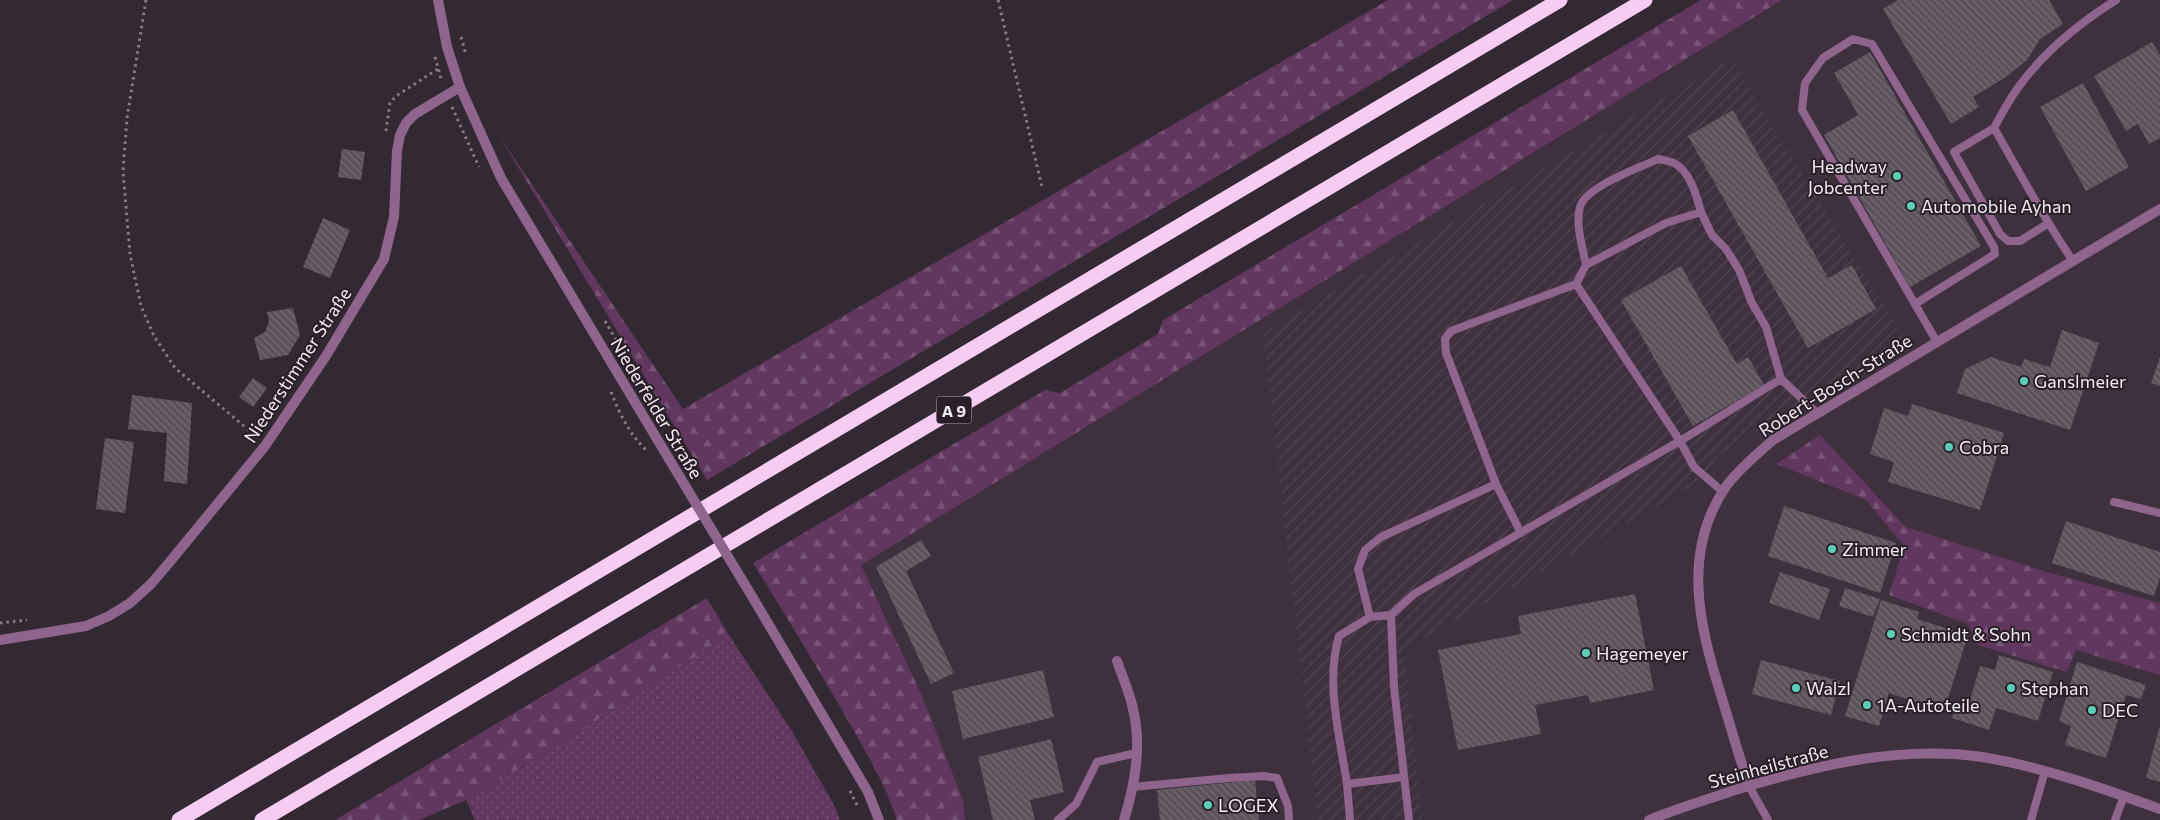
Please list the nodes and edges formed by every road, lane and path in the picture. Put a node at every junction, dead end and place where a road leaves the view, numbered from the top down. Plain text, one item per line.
1 (146, 0) edge
2 (438, 0) edge
3 (998, 0) edge
4 (1560, 0) edge
5 (1646, 0) edge
6 (2116, 0) edge
7 (458, 29) dead end
8 (466, 56) dead end
9 (436, 68) dead end
10 (460, 87) junction
11 (1994, 128) junction
12 (386, 134) dead end
13 (1042, 187) dead end
14 (2160, 209) edge
15 (1701, 212) junction
16 (2049, 223) junction
17 (2073, 261) junction
18 (1586, 265) junction
19 (1576, 284) junction
20 (1915, 304) junction
21 (604, 320) dead end
22 (1937, 342) junction
23 (639, 379) dead end
24 (1781, 379) junction
25 (1817, 413) junction
26 (263, 430) dead end
27 (258, 438) junction
28 (1680, 441) junction
29 (251, 445) dead end
30 (265, 446) junction
31 (1496, 484) junction
32 (1724, 492) junction
33 (2114, 502) dead end
34 (2160, 513) edge
35 (1521, 533) junction
36 (1391, 615) junction
37 (1370, 617) junction
38 (30, 620) dead end
39 (0, 623) edge
40 (0, 640) edge
41 (1117, 661) dead end
42 (1136, 753) junction
43 (2045, 771) junction
44 (1404, 777) junction
45 (1347, 784) junction
46 (1749, 786) junction
47 (1132, 787) junction
48 (2124, 796) junction
49 (2160, 809) edge
50 (179, 820) edge
51 (262, 820) edge
52 (879, 820) edge
53 (1058, 820) edge
54 (1124, 820) edge
55 (1289, 820) edge
56 (1350, 820) edge
57 (1409, 820) edge
58 (1649, 820) edge
59 (1768, 820) edge
60 (2031, 820) edge
61 (2115, 820) edge

1 - 27 path
2 - 10 street, Niederfelder Straße
3 - 13 path
4 - 50 highway, A 9
5 - 51 highway, A 9
6 - 11 lane
7 - 8 path
9 - 12 path
10 - 30 street, Niederstimmer Straße
10 - 52 street, Niederfelder Straße, bridge
11 - 16 lane
11 - 16 lane
14 - 17 street, Robert-Bosch-Straße
15 - 18 lane
15 - 18 lane
15 - 24 lane
16 - 17 lane
17 - 22 street, Robert-Bosch-Straße
18 - 19 lane
19 - 28 lane
19 - 31 lane
20 - 20 lane
20 - 22 lane
21 - 23 path
22 - 25 street, Robert-Bosch-Straße
24 - 25 lane
24 - 28 lane
25 - 32 street, Robert-Bosch-Straße
26 - 27 path
27 - 29 path
27 - 30 path
28 - 32 lane
28 - 35 lane
30 - 40 street, Niederstimmer Straße
31 - 35 lane
31 - 37 lane
32 - 46 street, Robert-Bosch-Straße
33 - 34 lane
35 - 36 lane
36 - 37 lane
36 - 44 lane
37 - 45 lane
38 - 39 path
41 - 42 street
42 - 47 street
42 - 53 lane
43 - 46 street, Steinheilstraße
43 - 48 street, Steinheilstraße
43 - 60 lane
44 - 45 lane
44 - 57 lane
45 - 56 lane
46 - 58 street, Steinheilstraße
46 - 59 lane
47 - 54 street
47 - 55 lane
48 - 49 street, Steinheilstraße
48 - 61 lane

